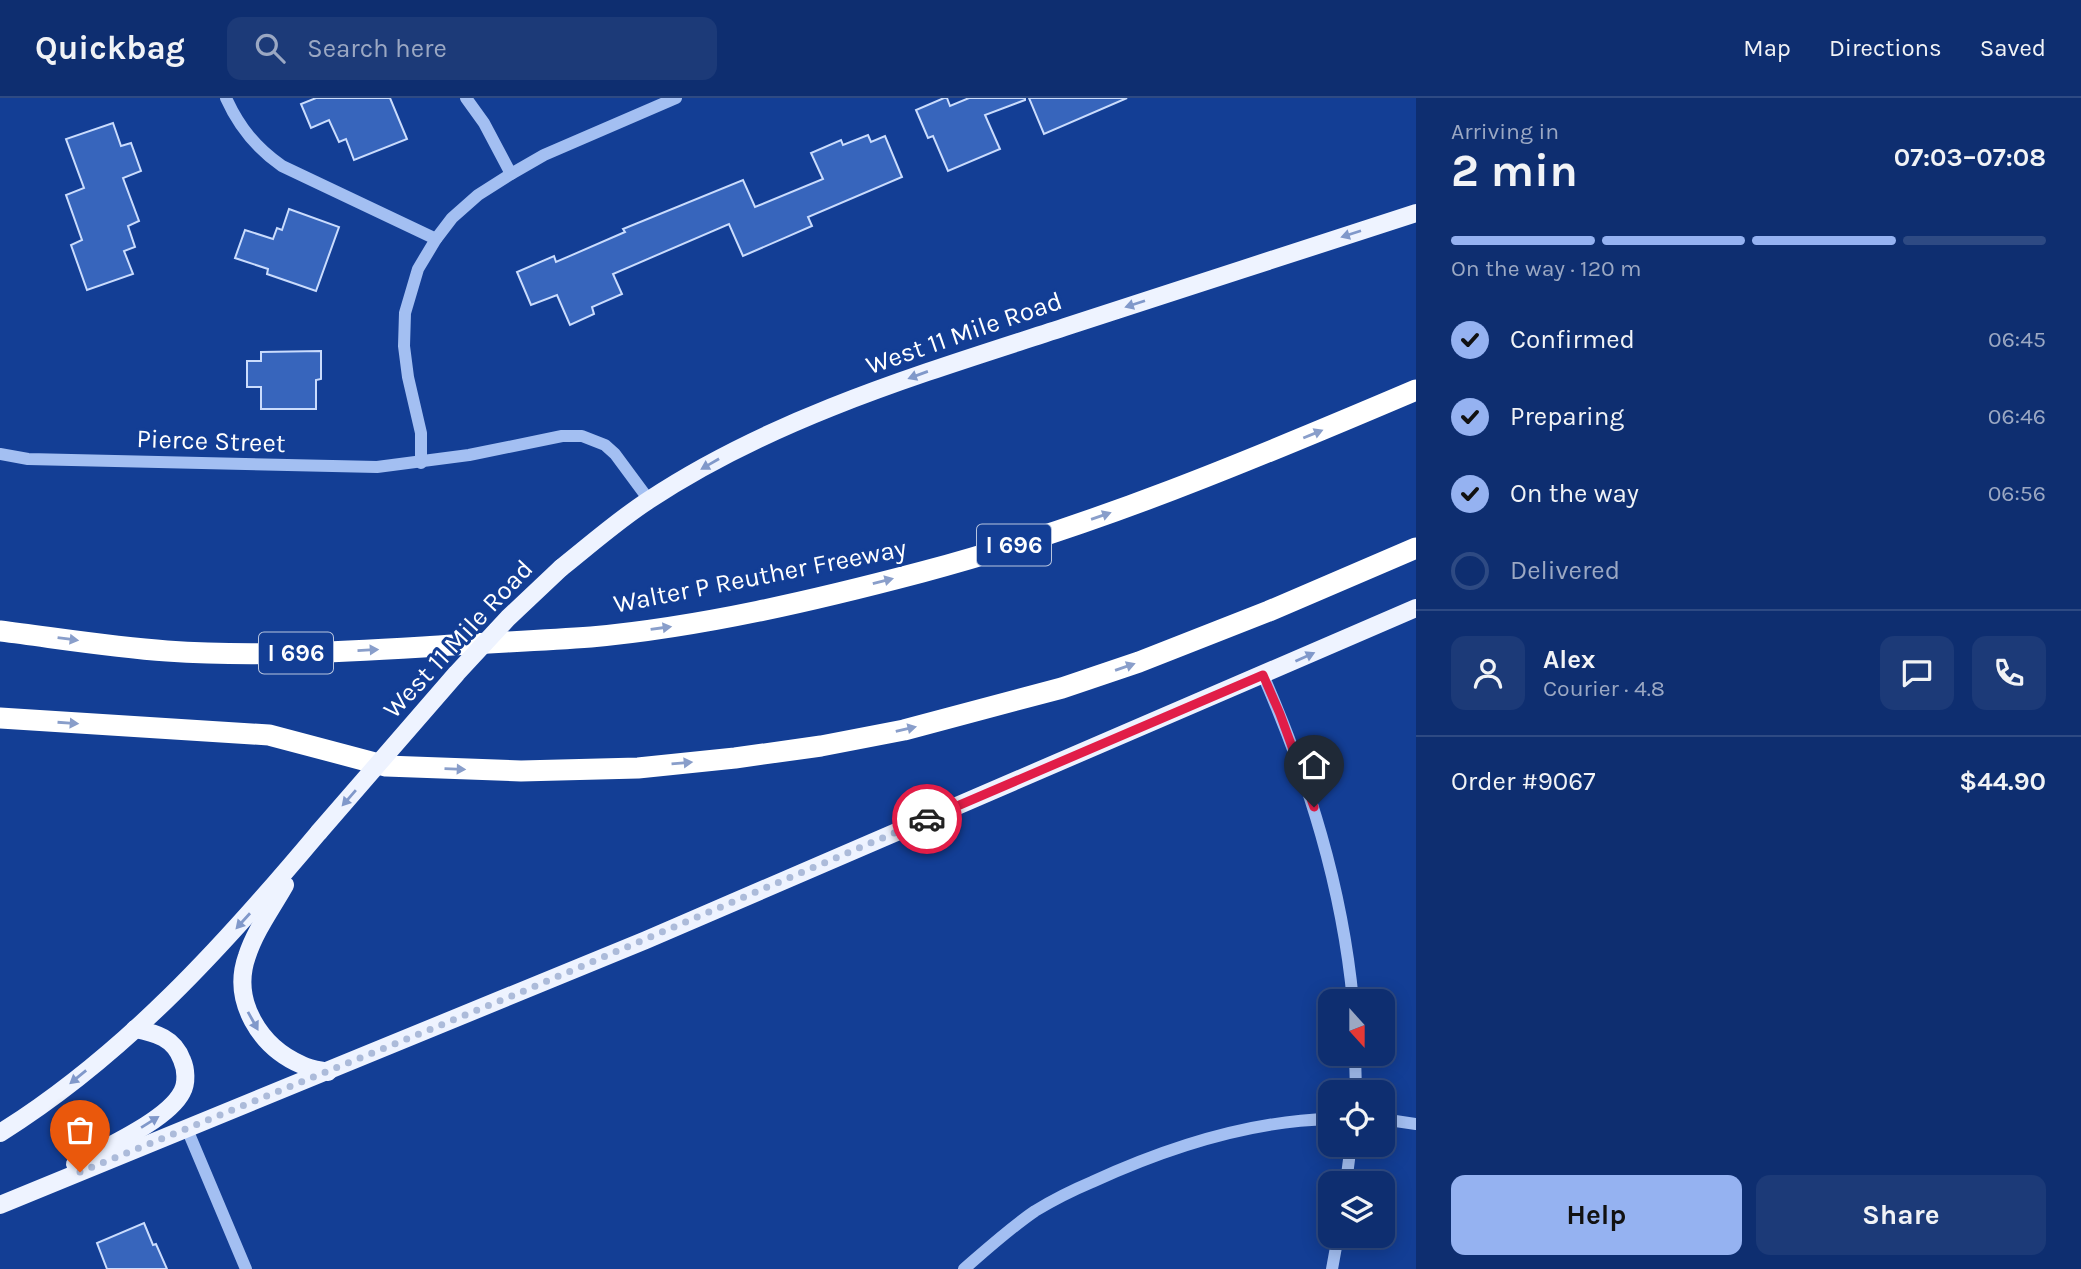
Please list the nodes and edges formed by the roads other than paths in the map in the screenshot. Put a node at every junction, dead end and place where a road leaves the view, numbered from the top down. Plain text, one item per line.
1 (226, 98) edge
2 (467, 98) edge
3 (676, 98) edge
4 (511, 174) junction
5 (1416, 213) edge
6 (436, 239) junction
7 (1416, 390) edge
8 (0, 454) edge
9 (421, 463) junction
10 (649, 500) junction
11 (1416, 548) edge
12 (1416, 608) edge
13 (0, 631) edge
14 (1263, 675) junction
15 (0, 718) edge
16 (306, 848) junction
17 (1352, 989) edge
18 (135, 1029) junction
19 (328, 1072) junction
20 (1318, 1120) edge
21 (1395, 1121) edge
22 (1416, 1124) edge
23 (187, 1129) junction
24 (0, 1133) edge
25 (2, 1204) edge
26 (1336, 1248) edge
27 (246, 1269) edge
28 (964, 1269) edge
29 (1332, 1269) edge

1 - 6 street
2 - 4 street
3 - 4 street
4 - 6 street
5 -> 10 main road, West 11 Mile Road
6 - 9 street
13 -> 7 highway, Walter P Reuther Freeway / I 696
8 - 9 street, Pierce Street
9 - 10 street, Pierce Street
10 -> 16 main road, West 11 Mile Road, bridge
15 -> 11 highway
14 -> 12 main road
14 - 17 street
14 - 19 main road
16 -> 18 main road, West 11 Mile Road
16 -> 19 main road
18 -> 24 main road, West 11 Mile Road
25 -> 18 main road
19 - 23 main road
20 - 28 street
21 - 22 street
23 - 25 main road
23 - 27 street
26 - 29 street

